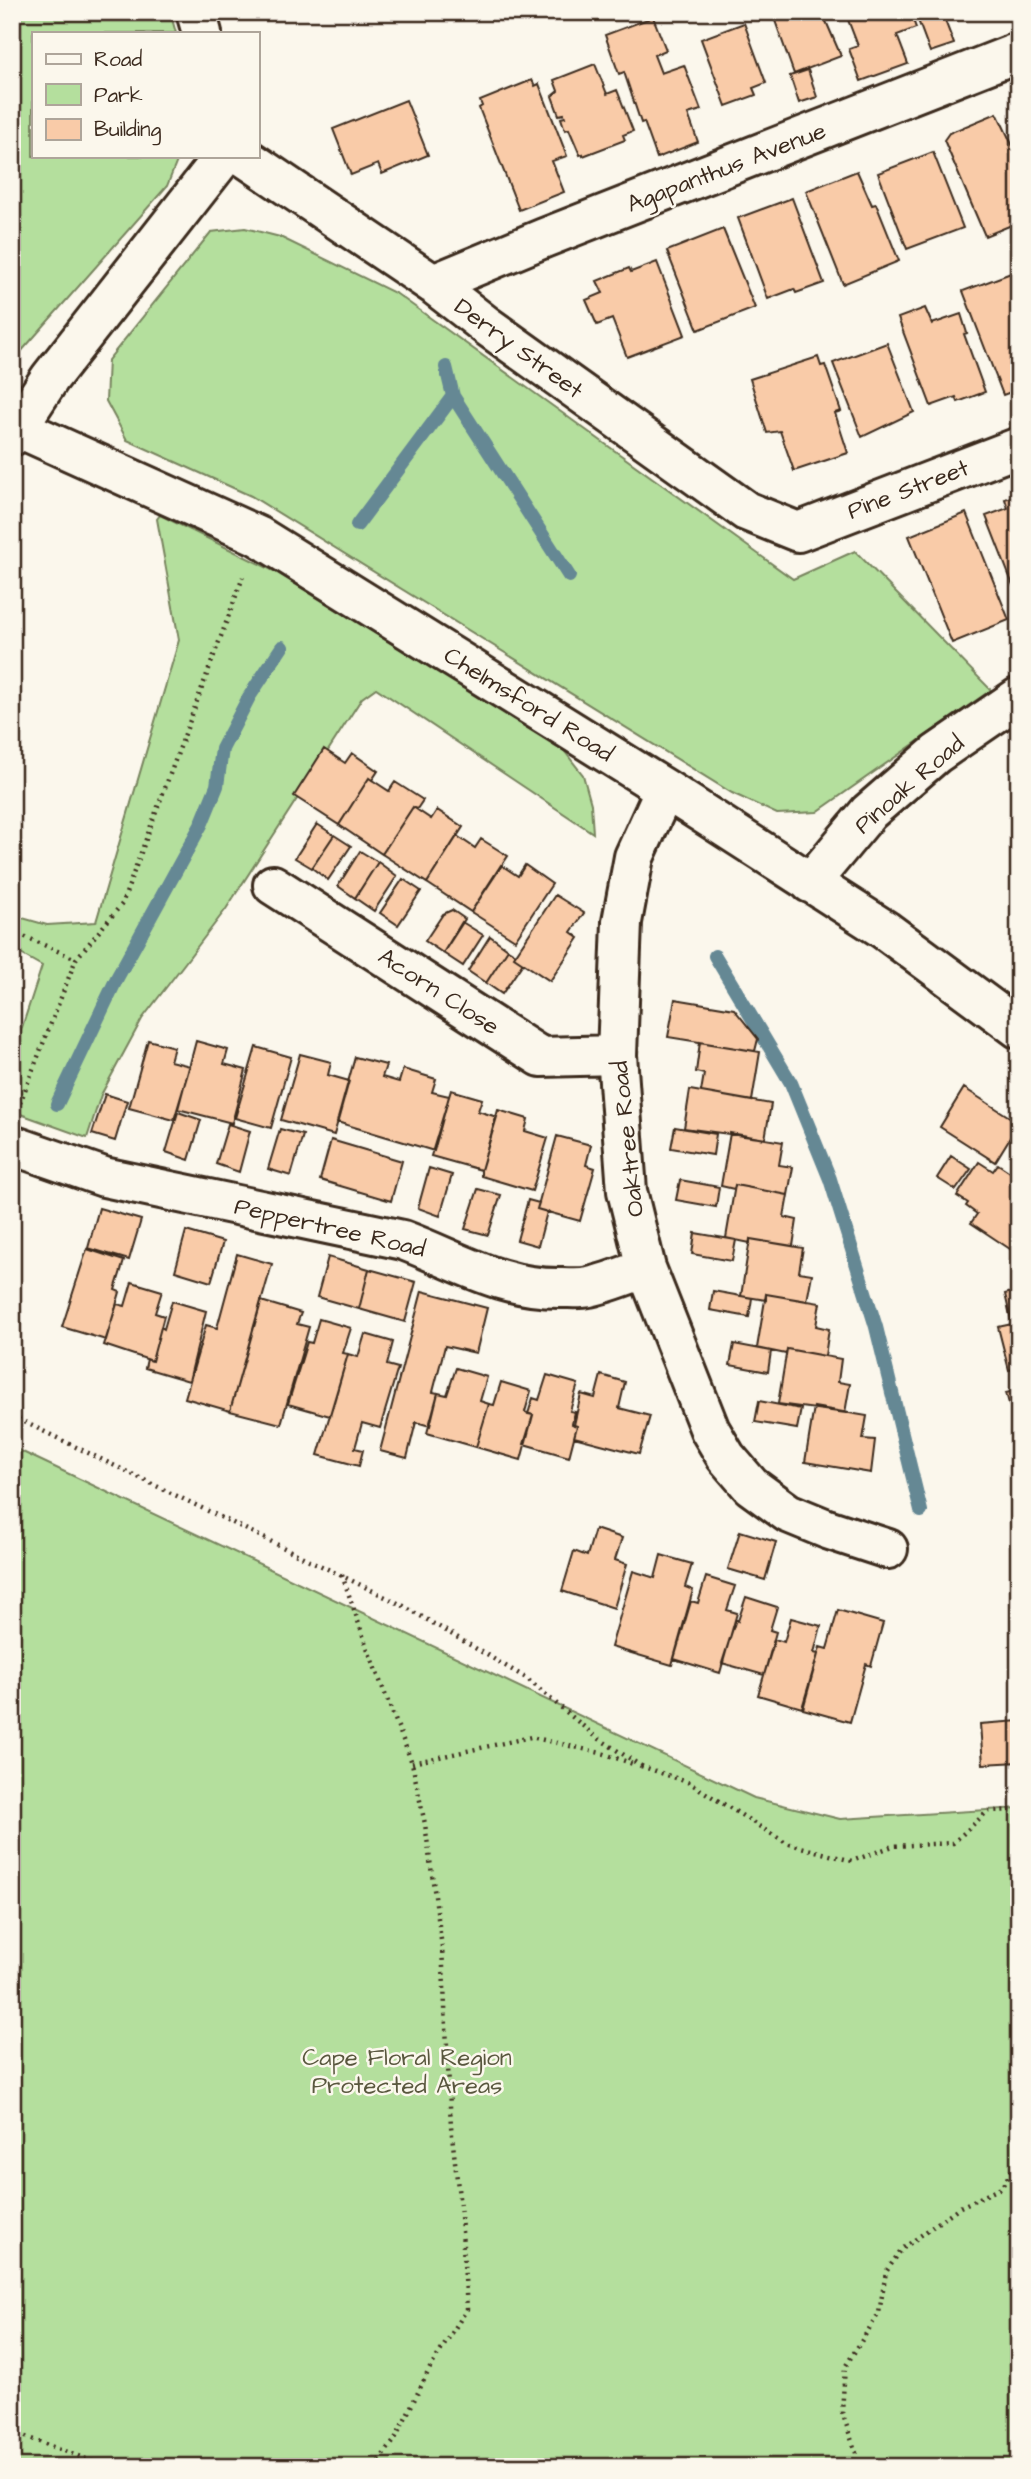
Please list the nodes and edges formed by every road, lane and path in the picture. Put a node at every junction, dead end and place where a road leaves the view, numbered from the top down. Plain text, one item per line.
1 (196, 12) edge
2 (202, 32) edge
3 (1019, 52) edge
4 (222, 158) edge
5 (246, 158) edge
6 (433, 284) junction
7 (14, 429) edge
8 (1019, 447) edge
9 (798, 532) joint
10 (258, 536) junction
11 (1019, 697) edge
12 (664, 789) junction
13 (810, 883) junction
14 (273, 885) dead end
15 (12, 931) edge
16 (76, 959) junction
17 (1019, 1029) edge
18 (617, 1055) junction
19 (15, 1128) edge
20 (646, 1268) junction
21 (12, 1416) edge
22 (888, 1549) dead end
23 (342, 1575) junction
24 (412, 1763) junction
25 (641, 1766) junction
26 (1019, 1810) edge
27 (1019, 2158) edge
28 (12, 2432) edge
29 (108, 2467) edge
30 (374, 2467) edge
31 (853, 2467) edge

1 - 2 street
3 - 6 street, Agapanthus Avenue
4 - 7 street
5 - 6 street, Derry Street
6 - 9 street, Derry Street
7 - 10 street, Chelmsford Road
8 - 9 street, Pine Street
10 - 12 street, Chelmsford Road
10 - 16 path
11 - 13 street, Pinoak Road
12 - 13 street, Chelmsford Road
12 - 18 street, Oaktree Road
13 - 17 street, Chelmsford Road
14 - 18 street, Acorn Close
15 - 16 path
16 - 19 path
18 - 20 street, Oaktree Road
19 - 20 street, Peppertree Road
20 - 22 street, Oaktree Road
21 - 23 path
23 - 24 path
23 - 25 path
24 - 25 path
24 - 30 path
25 - 26 path
27 - 31 path
28 - 29 path

